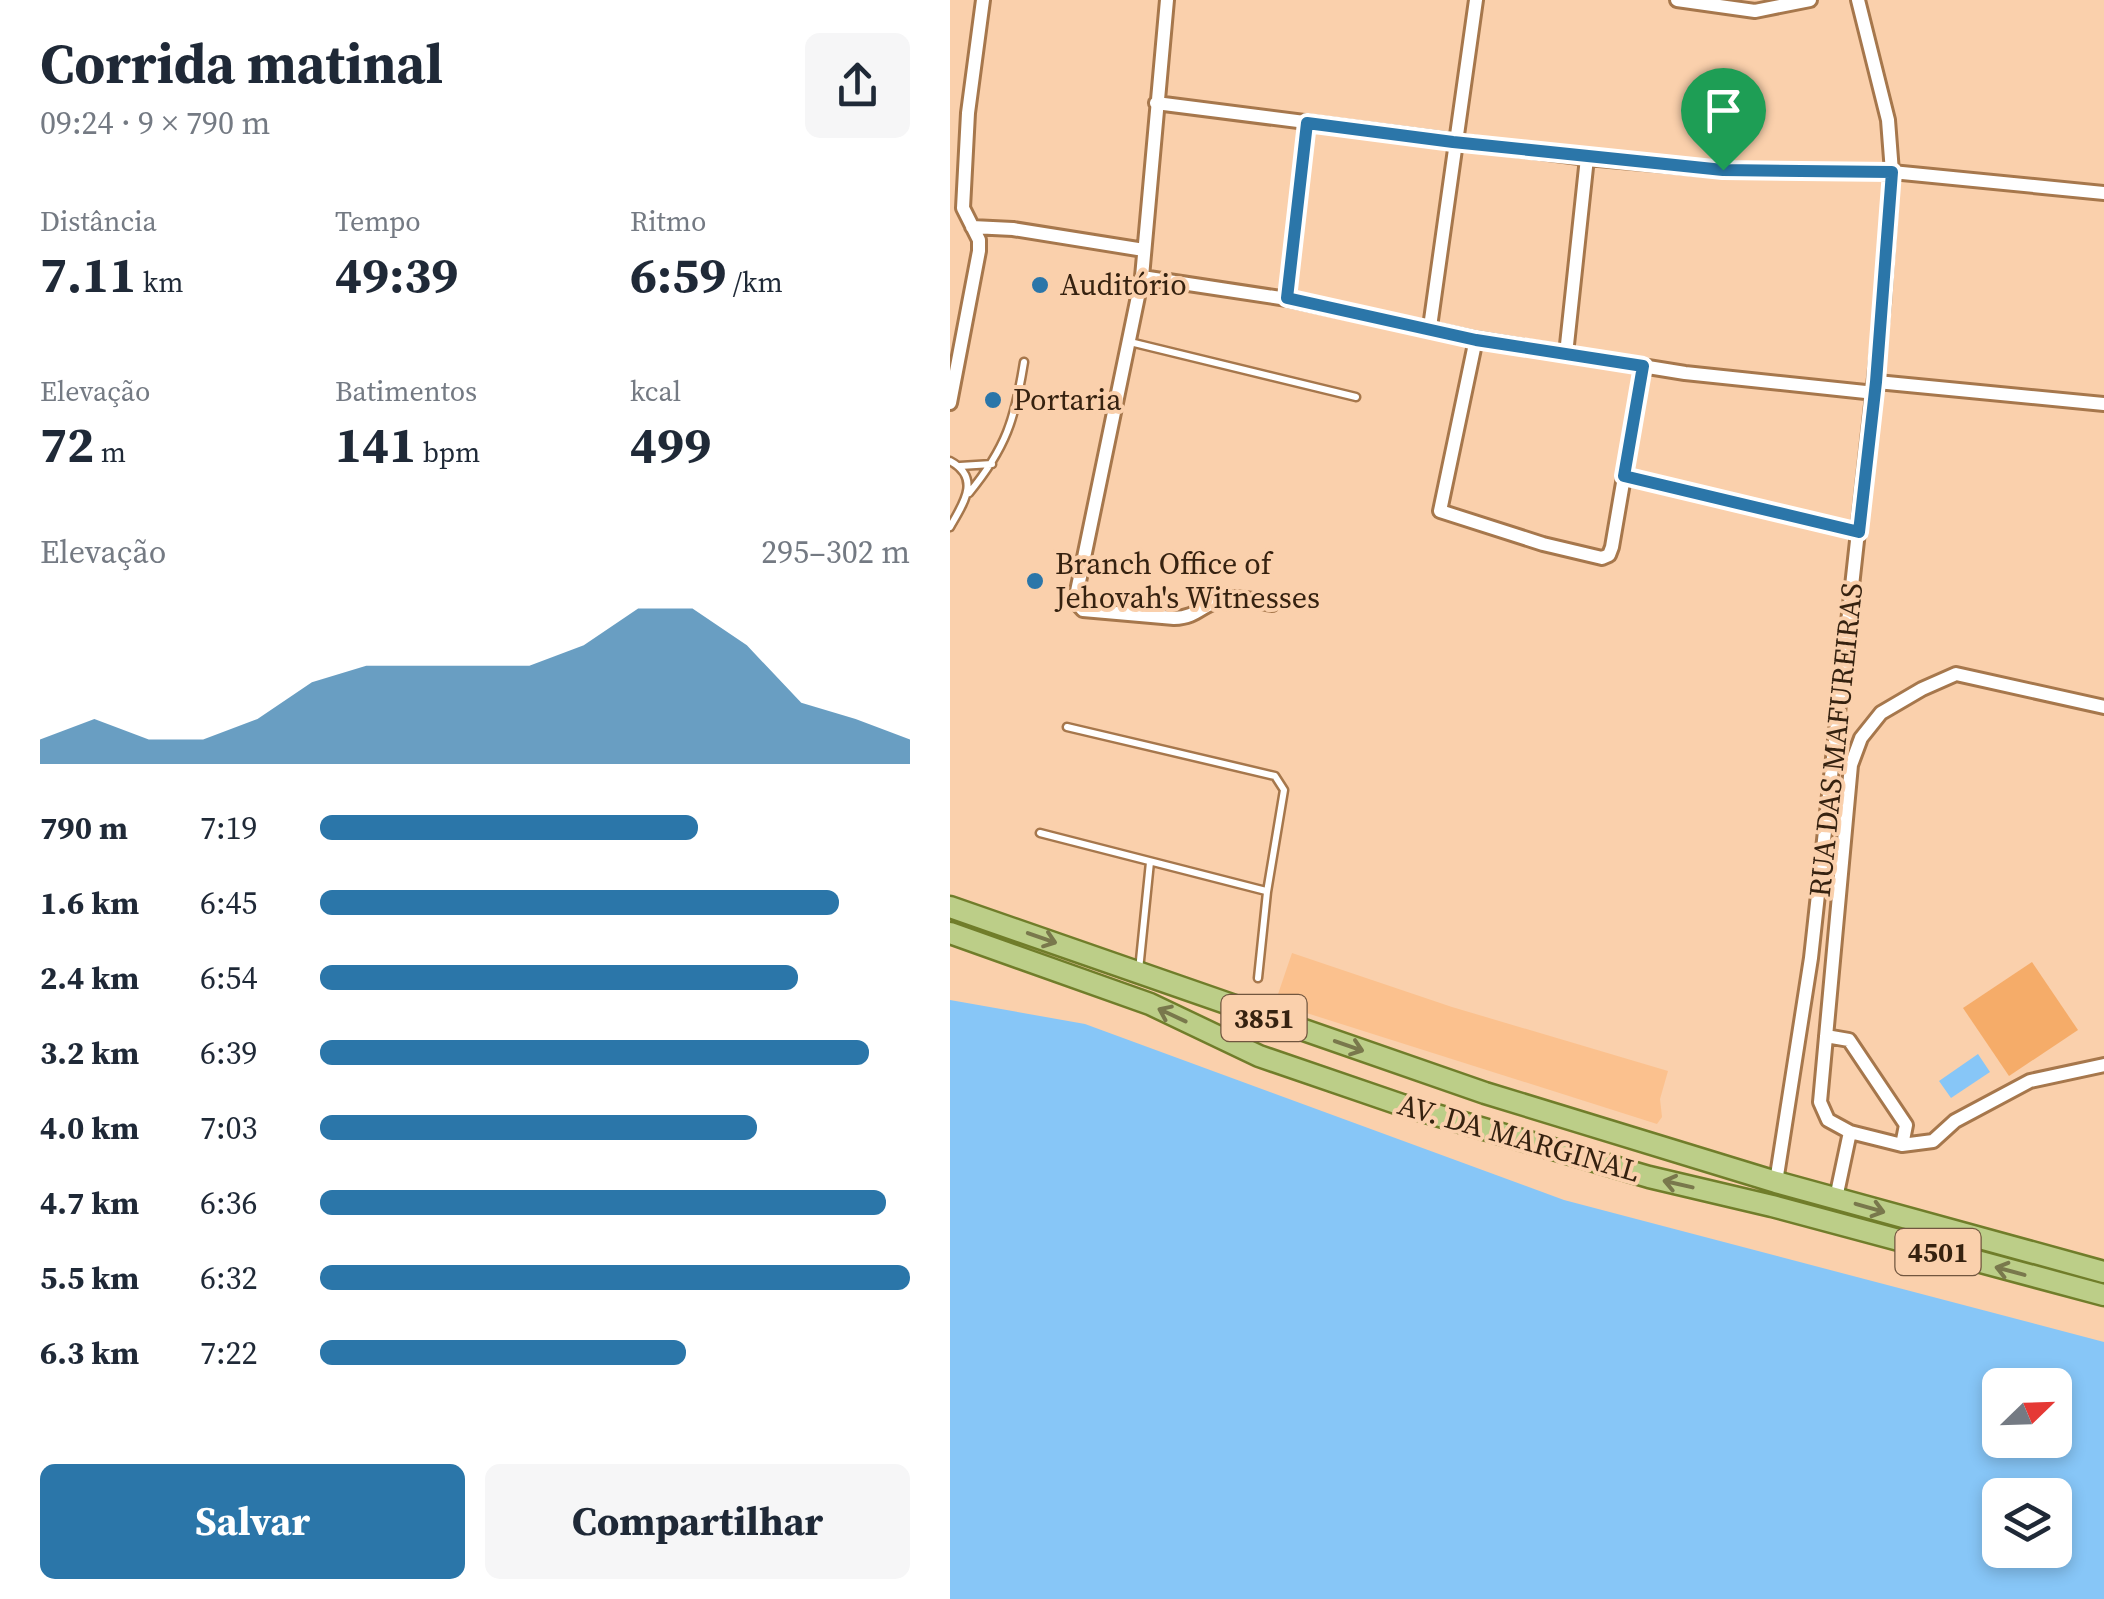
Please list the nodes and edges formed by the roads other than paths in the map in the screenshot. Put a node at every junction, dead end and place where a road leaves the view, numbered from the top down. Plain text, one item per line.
1 (983, 0) edge
2 (1166, 0) edge
3 (1476, 0) edge
4 (1678, 0) edge
5 (1810, 0) edge
6 (1858, 0) edge
7 (1156, 103) junction
8 (1307, 123) junction
9 (1453, 142) junction
10 (1588, 158) junction
11 (1892, 172) junction
12 (2104, 193) edge
13 (972, 228) junction
14 (1144, 250) junction
15 (1142, 277) junction
16 (1287, 298) junction
17 (950, 321) edge
18 (1430, 327) junction
19 (965, 333) junction
20 (1476, 340) junction
21 (1128, 342) junction
22 (1566, 354) junction
23 (1024, 362) dead end
24 (1643, 366) junction
25 (1876, 388) junction
26 (1356, 397) dead end
27 (950, 403) edge
28 (2104, 404) edge
29 (950, 461) edge
30 (994, 464) junction
31 (958, 466) junction
32 (1624, 476) junction
33 (969, 493) junction
34 (950, 527) edge
35 (1859, 532) junction
36 (1272, 604) dead end
37 (2104, 708) edge
38 (1067, 728) dead end
39 (1040, 833) dead end
40 (1150, 862) junction
41 (1267, 892) junction
42 (950, 906) edge
43 (950, 933) edge
44 (1139, 971) junction
45 (1258, 978) dead end
46 (1826, 1036) junction
47 (2104, 1065) edge
48 (1850, 1132) junction
49 (1902, 1144) junction
50 (1776, 1182) junction
51 (1836, 1198) junction
52 (1772, 1206) joint
53 (2104, 1272) edge
54 (2104, 1295) edge

1 - 13 street
2 - 7 street
3 - 9 street
4 - 5 street
6 - 11 street, RUA DAS MAFUREIRAS
7 - 8 street
7 - 14 street
8 - 9 street
8 - 16 street
9 - 10 street
9 - 18 street
10 - 11 street
10 - 22 street
11 - 12 street
11 - 25 street, RUA DAS MAFUREIRAS
13 - 14 street
13 - 19 street
14 - 15 street
15 - 16 street
15 - 21 street
16 - 18 street
17 - 19 street
18 - 20 street
19 - 27 street
20 - 22 street
20 - 32 street
21 - 26 lane
21 - 36 street
22 - 24 street
23 - 30 lane
24 - 25 street
24 - 32 street
25 - 28 street
25 - 35 street, RUA DAS MAFUREIRAS
29 - 31 lane
30 - 31 lane
30 - 33 lane
31 - 33 lane
32 - 35 street
33 - 34 lane
35 - 50 street, RUA DAS MAFUREIRAS
37 - 46 street
38 - 41 lane
39 - 40 lane
40 - 41 lane
40 - 44 lane
41 - 45 lane
42 -> 44 main road, AV. DA MARGINAL / 3851
52 -> 43 main road, AV. DA MARGINAL / 3851
44 -> 50 main road, AV. DA MARGINAL / 3851
46 - 48 street
46 - 49 street
47 - 49 street
48 - 49 street
48 - 51 street
50 - 51 main road, AV. DA MARGINAL / 4501
51 -> 53 main road, AV. DA MARGINAL / 4501
54 -> 52 main road, AV. DA MARGINAL / 4501

